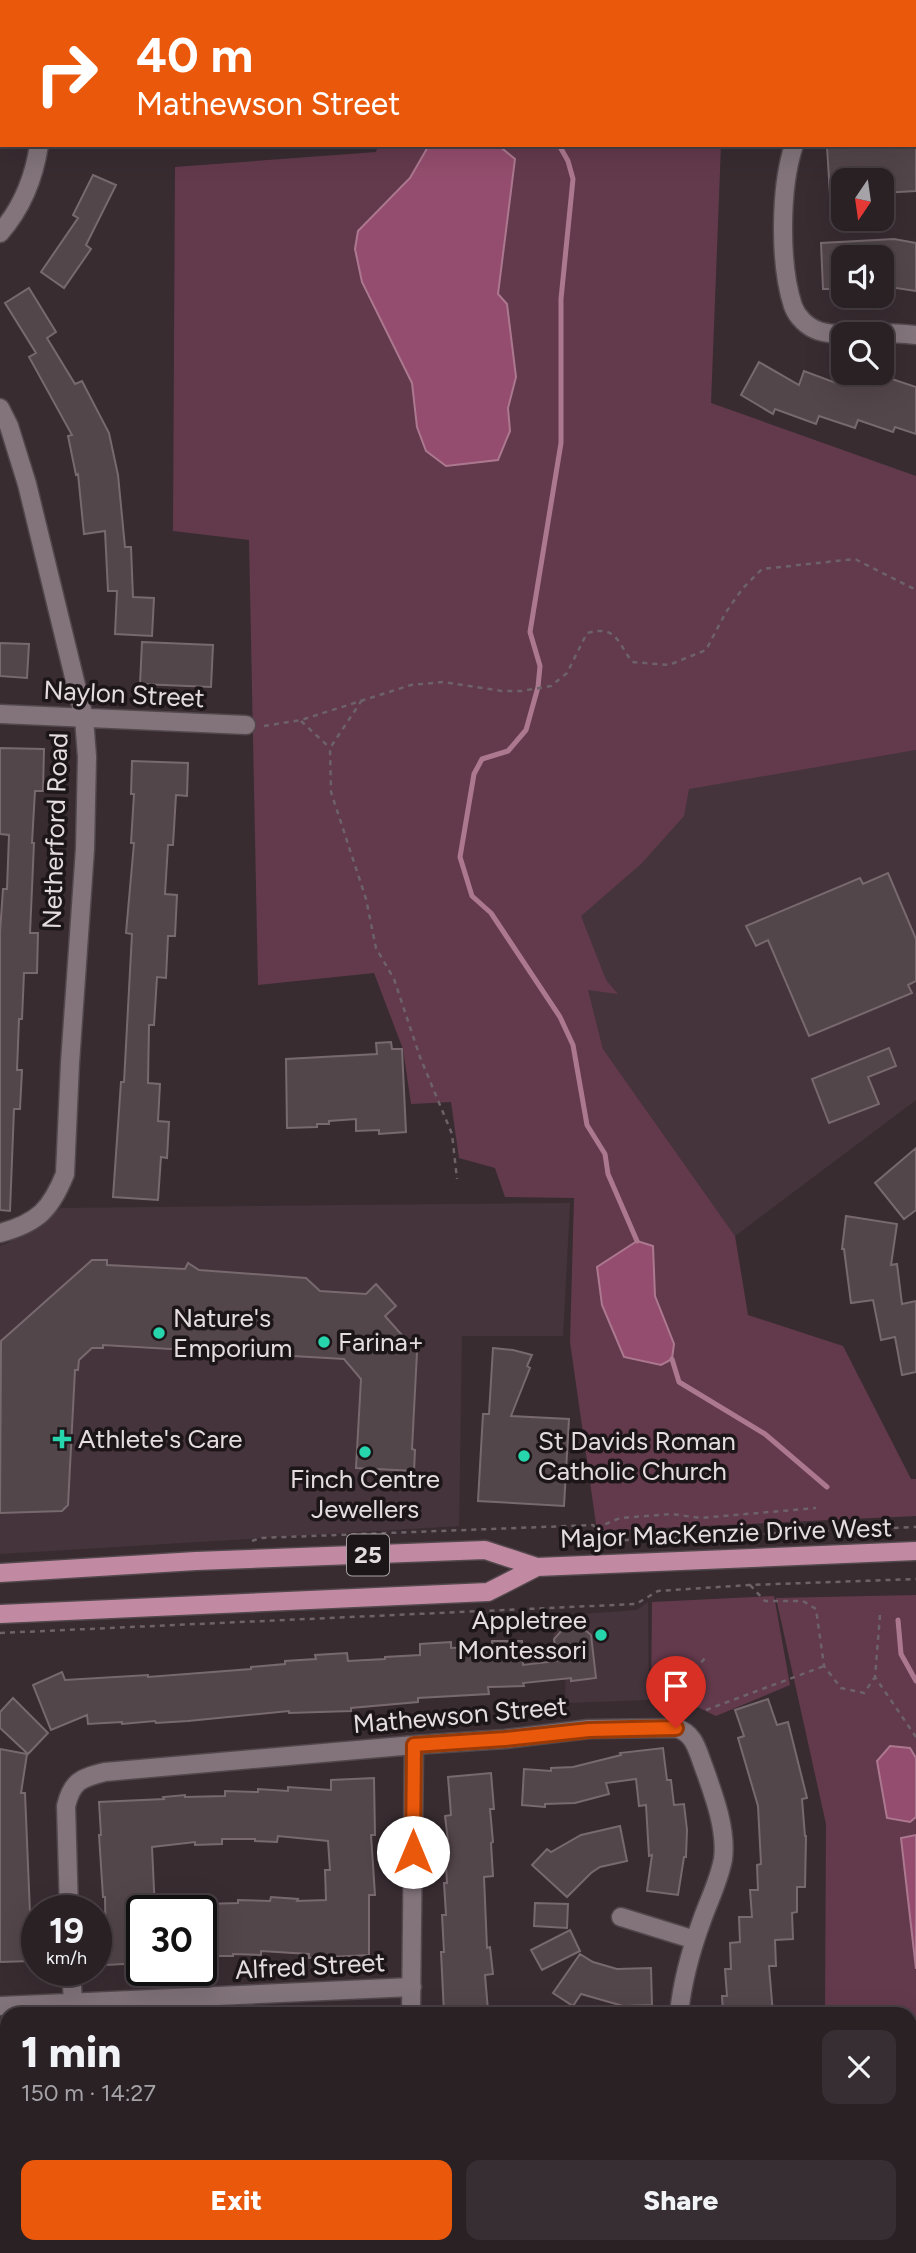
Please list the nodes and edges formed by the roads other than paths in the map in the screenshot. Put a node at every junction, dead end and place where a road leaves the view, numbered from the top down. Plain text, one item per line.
1 (39, 147) edge
2 (793, 147) edge
3 (0, 233) edge
4 (916, 335) edge
5 (0, 408) edge
6 (0, 714) edge
7 (84, 718) junction
8 (246, 726) road end
9 (0, 1233) edge
10 (916, 1551) edge
11 (537, 1567) junction
12 (0, 1573) edge
13 (0, 1614) edge
14 (414, 1745) junction
15 (69, 1895) edge
16 (621, 1917) dead end
17 (695, 1940) junction
18 (72, 1986) edge
19 (412, 1987) junction
20 (73, 2002) junction
21 (0, 2006) edge
22 (411, 2007) edge
23 (679, 2007) edge

1 - 3 street
2 - 4 street
5 - 7 street, Netherford Road
6 - 7 street, Naylon Street
7 - 8 street, Naylon Street
7 - 9 street, Netherford Road
10 - 11 main road, Major MacKenzie Drive West / 25
11 - 12 main road, Major MacKenzie Drive West / 25
11 - 13 main road, Major MacKenzie Drive West / 25
14 - 15 street, Mathewson Street
14 - 17 street, Mathewson Street
14 - 19 street
16 - 17 street
17 - 23 street, Mathewson Street
18 - 20 street
19 - 20 street, Alfred Street
19 - 22 street
20 - 21 street, Alfred Street

